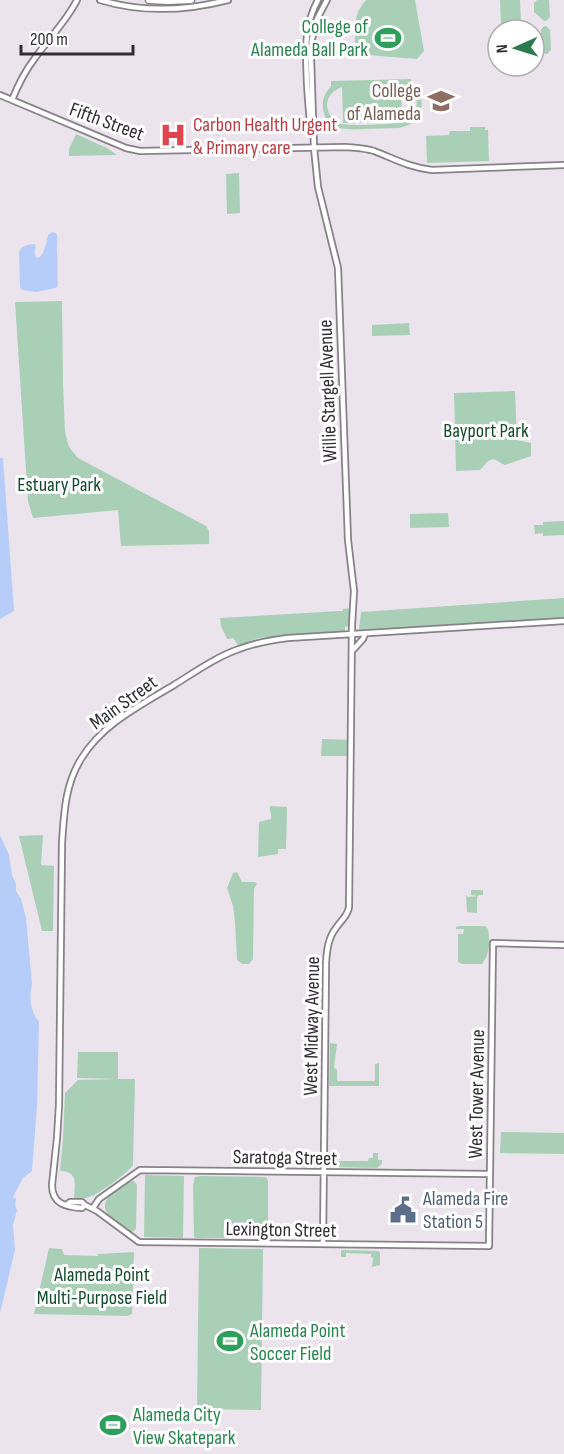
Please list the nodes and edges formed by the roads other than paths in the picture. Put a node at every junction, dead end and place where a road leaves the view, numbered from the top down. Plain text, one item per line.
1 (77, 0) edge
2 (100, 0) edge
3 (149, 0) edge
4 (191, 0) edge
5 (228, 0) edge
6 (318, 0) edge
7 (327, 0) edge
8 (0, 95) edge
9 (12, 100) junction
10 (314, 148) junction
11 (564, 165) edge
12 (564, 621) edge
13 (364, 634) junction
14 (352, 635) junction
15 (352, 651) junction
16 (564, 945) edge
17 (323, 1173) junction
18 (490, 1174) junction
19 (85, 1205) joint
20 (93, 1208) junction
21 (323, 1244) junction
22 (489, 1246) joint

1 - 9 street
2 - 5 street
3 - 4 main road
6 - 10 street, Willie Stargell Avenue
7 - 10 street, Willie Stargell Avenue
8 - 9 street, Fifth Street
9 - 10 street, Fifth Street
10 - 11 street, Fifth Street
10 - 14 street, Willie Stargell Avenue
12 - 13 street, Main Street
13 - 14 street, Main Street
13 - 15 street
14 - 15 street, West Midway Avenue
14 - 19 street, Main Street
15 - 17 street, West Midway Avenue
16 - 18 street, West Tower Avenue
17 - 18 street, Saratoga Street
17 - 20 street, Saratoga Street
17 - 21 street, West Midway Avenue
18 - 22 street, West Tower Avenue
19 - 20 street, Lexington Street
20 - 21 street, Lexington Street
21 - 22 street, Lexington Street

